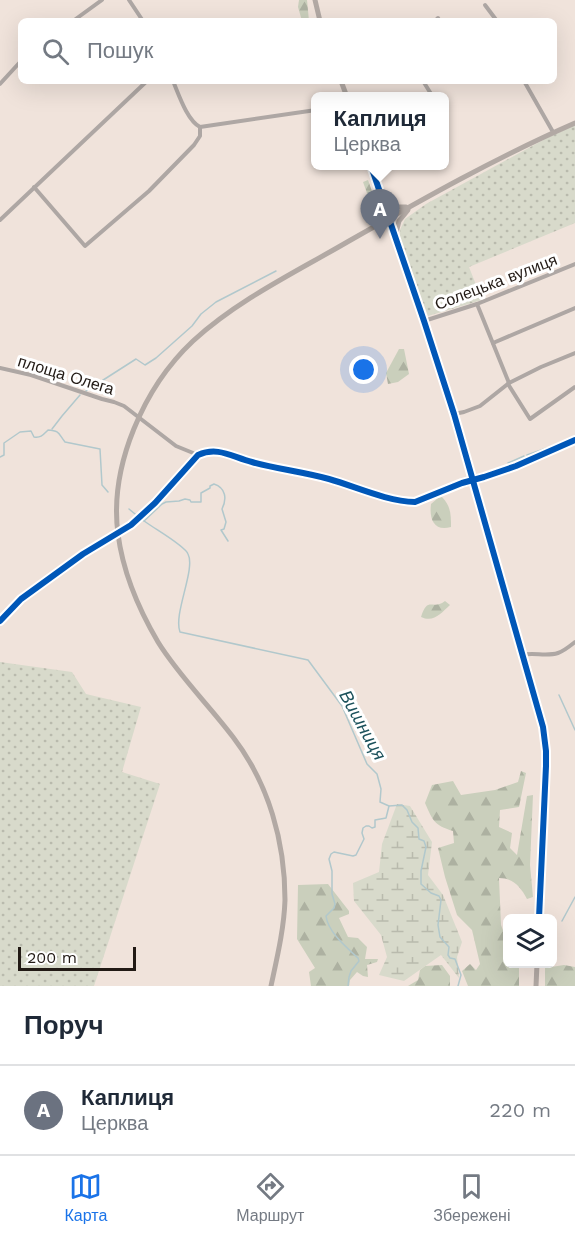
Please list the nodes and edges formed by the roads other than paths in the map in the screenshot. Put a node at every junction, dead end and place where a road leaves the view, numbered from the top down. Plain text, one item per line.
1 (102, 0) edge
2 (129, 0) edge
3 (315, 0) edge
4 (485, 5) dead end
5 (78, 18) edge
6 (141, 18) edge
7 (319, 18) edge
8 (495, 18) edge
9 (18, 64) edge
10 (0, 84) edge
11 (144, 84) edge
12 (173, 84) edge
13 (526, 84) edge
14 (311, 111) edge
15 (575, 123) edge
16 (201, 127) junction
17 (553, 132) junction
18 (372, 170) edge
19 (34, 188) junction
20 (382, 198) junction
21 (414, 205) junction
22 (389, 218) junction
23 (0, 220) edge
24 (395, 236) junction
25 (575, 264) edge
26 (477, 304) junction
27 (575, 308) edge
28 (424, 321) junction
29 (493, 343) junction
30 (575, 353) edge
31 (0, 368) edge
32 (508, 384) junction
33 (575, 387) edge
34 (454, 414) junction
35 (139, 417) junction
36 (575, 440) edge
37 (198, 455) junction
38 (473, 480) junction
39 (117, 533) junction
40 (0, 621) edge
41 (575, 642) edge
42 (522, 655) junction
43 (539, 914) edge
44 (537, 968) edge
45 (271, 986) edge
46 (536, 986) edge

1 - 5 street
2 - 6 street
3 - 7 main road
4 - 8 street
9 - 10 street
11 - 19 street
12 - 16 street
13 - 17 street
14 - 16 street
15 - 17 main road
16 - 19 street
17 - 21 main road
18 - 20 main road
19 - 23 street
20 - 21 main road
20 - 22 main road
21 - 22 main road
21 - 24 main road
22 - 24 main road
22 - 35 main road
24 - 28 main road
25 - 26 street, Солецька вулиця
26 - 28 street, Солецька вулиця
26 - 29 street
27 - 29 street
28 - 34 main road
29 - 32 street
30 - 32 street
31 - 35 street, площа Олега
32 - 33 street
32 - 34 street
34 - 38 main road
35 - 37 street, площа Олега
35 - 39 main road
36 - 38 street
37 - 38 street
37 - 39 street
38 - 42 main road
39 - 40 street
39 - 45 main road
41 - 42 street
42 - 43 main road
44 - 46 main road

